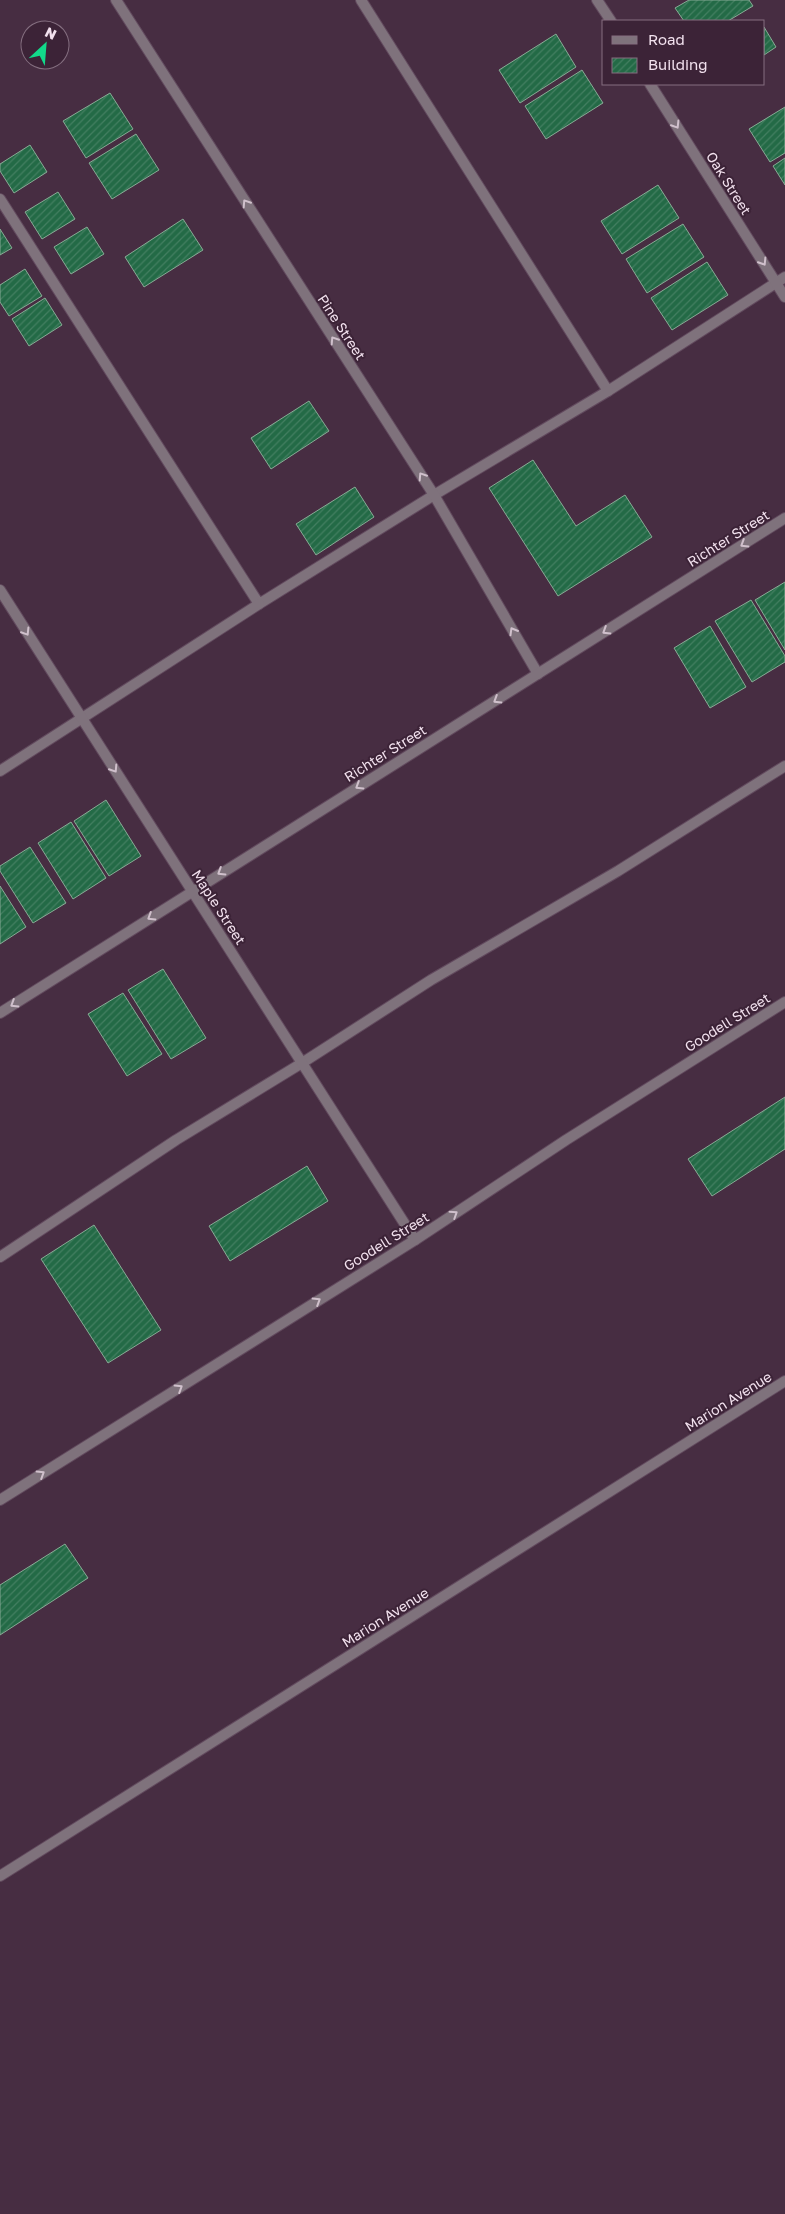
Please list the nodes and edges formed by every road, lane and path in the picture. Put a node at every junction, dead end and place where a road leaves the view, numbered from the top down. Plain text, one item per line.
1 (116, 0) edge
2 (361, 0) edge
3 (597, 0) edge
4 (609, 20) edge
5 (651, 85) edge
6 (0, 199) edge
7 (780, 280) edge
8 (785, 297) edge
9 (608, 391) junction
10 (434, 496) junction
11 (785, 518) edge
12 (0, 590) edge
13 (259, 604) junction
14 (538, 674) junction
15 (81, 719) junction
16 (785, 766) edge
17 (0, 771) edge
18 (193, 891) junction
19 (785, 1002) edge
20 (0, 1012) edge
21 (302, 1063) junction
22 (415, 1240) junction
23 (0, 1257) edge
24 (785, 1381) edge
25 (0, 1500) edge
26 (0, 1876) edge

10 -> 1 street, Pine Street
2 - 9 street
3 - 4 street
5 -> 7 street, Oak Street
6 - 13 street
7 - 8 street, Oak Street
7 - 9 street
9 - 10 street
10 - 13 street
14 -> 10 street, Pine Street
11 -> 14 street, Richter Street
12 -> 15 street, Maple Street
13 - 15 street
14 -> 18 street, Richter Street
15 - 17 street
15 -> 18 street, Maple Street
16 - 21 street
18 -> 20 street, Richter Street
18 - 21 street, Maple Street
22 -> 19 street, Goodell Street
21 - 22 street, Maple Street
21 - 23 street
25 -> 22 street, Goodell Street
24 - 26 street, Marion Avenue

